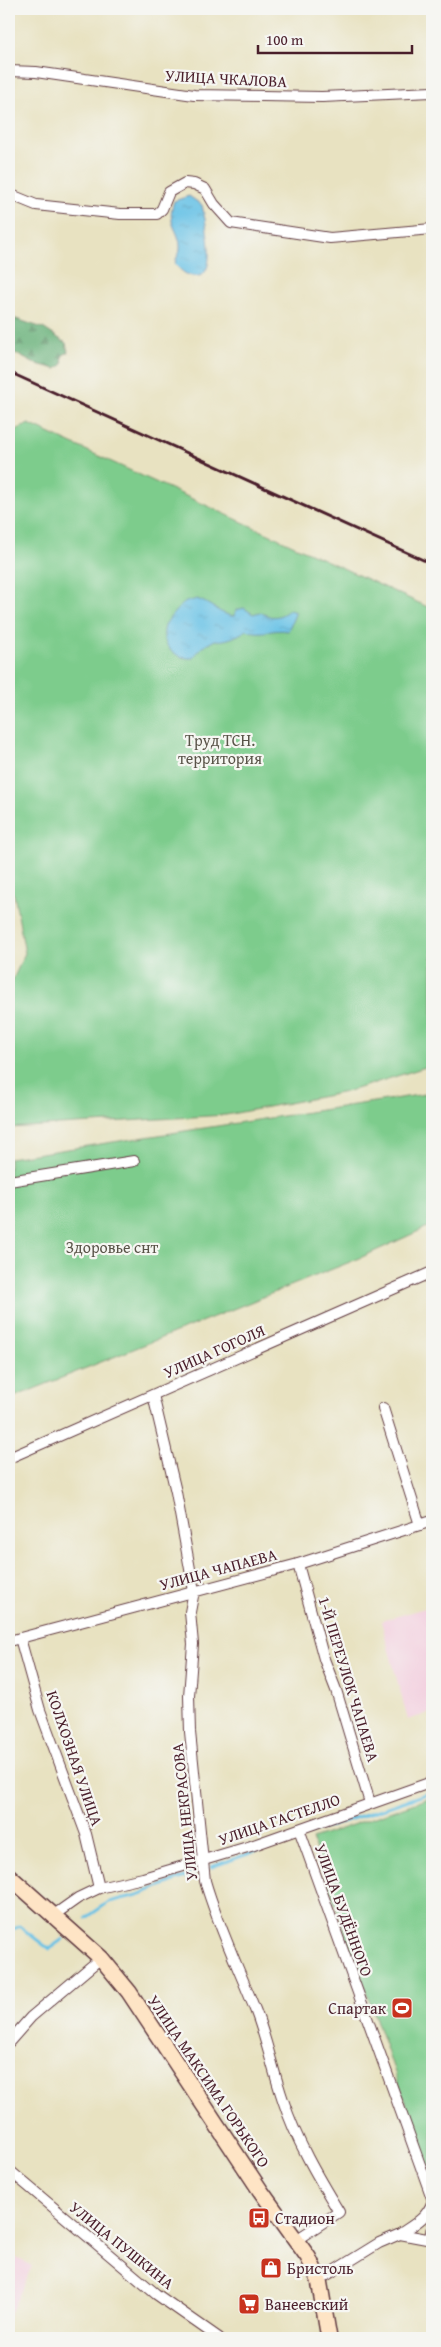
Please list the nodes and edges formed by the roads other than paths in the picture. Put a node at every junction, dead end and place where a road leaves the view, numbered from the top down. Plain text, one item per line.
1 (9, 71) edge
2 (432, 92) edge
3 (9, 194) edge
4 (432, 229) edge
5 (134, 1161) dead end
6 (9, 1181) edge
7 (432, 1272) edge
8 (153, 1395) junction
9 (383, 1408) dead end
10 (9, 1458) edge
11 (432, 1521) edge
12 (420, 1525) junction
13 (298, 1564) junction
14 (194, 1591) junction
15 (20, 1638) junction
16 (9, 1641) edge
17 (432, 1782) edge
18 (370, 1803) junction
19 (299, 1829) junction
20 (202, 1860) junction
21 (9, 1876) edge
22 (99, 1888) junction
23 (54, 1915) junction
24 (101, 1958) junction
25 (9, 2042) edge
26 (9, 2170) edge
27 (432, 2198) edge
28 (432, 2203) edge
29 (432, 2226) edge
30 (400, 2234) junction
31 (296, 2240) junction
32 (431, 2241) edge
33 (319, 2280) junction
34 (219, 2338) edge
35 (329, 2338) edge

1 - 2 street, УЛИЦА ЧКАЛОВА
3 - 4 street
5 - 6 street
7 - 8 street, УЛИЦА ГОГОЛЯ
8 - 10 street, УЛИЦА ГОГОЛЯ
8 - 14 street, УЛИЦА НЕКРАСОВА
9 - 12 street
11 - 12 street, УЛИЦА ЧАПАЕВА
12 - 13 street, УЛИЦА ЧАПАЕВА
13 - 14 street, УЛИЦА ЧАПАЕВА
13 - 18 street, 1-Й ПЕРЕУЛОК ЧАПАЕВА
14 - 15 street, УЛИЦА ЧАПАЕВА
14 - 20 street, УЛИЦА НЕКРАСОВА
15 - 16 street, УЛИЦА ЧАПАЕВА
15 - 22 street, КОЛХОЗНАЯ УЛИЦА
17 - 18 street, УЛИЦА ГАСТЕЛЛО
18 - 19 street, УЛИЦА ГАСТЕЛЛО
19 - 20 street, УЛИЦА ГАСТЕЛЛО
19 - 27 street, УЛИЦА БУДЁННОГО
20 - 22 street, УЛИЦА ГАСТЕЛЛО
20 - 31 street, УЛИЦА НЕКРАСОВА
21 - 23 street, УЛИЦА МАКСИМА ГОРЬКОГО
22 - 23 street, УЛИЦА ГАСТЕЛЛО
23 - 24 street, УЛИЦА МАКСИМА ГОРЬКОГО
24 - 25 street
24 - 31 street, УЛИЦА МАКСИМА ГОРЬКОГО
26 - 34 street, УЛИЦА ПУШКИНА
28 - 30 street
29 - 32 street
30 - 32 street
30 - 33 street
31 - 33 street, УЛИЦА МАКСИМА ГОРЬКОГО
33 - 35 street, УЛИЦА МАКСИМА ГОРЬКОГО

